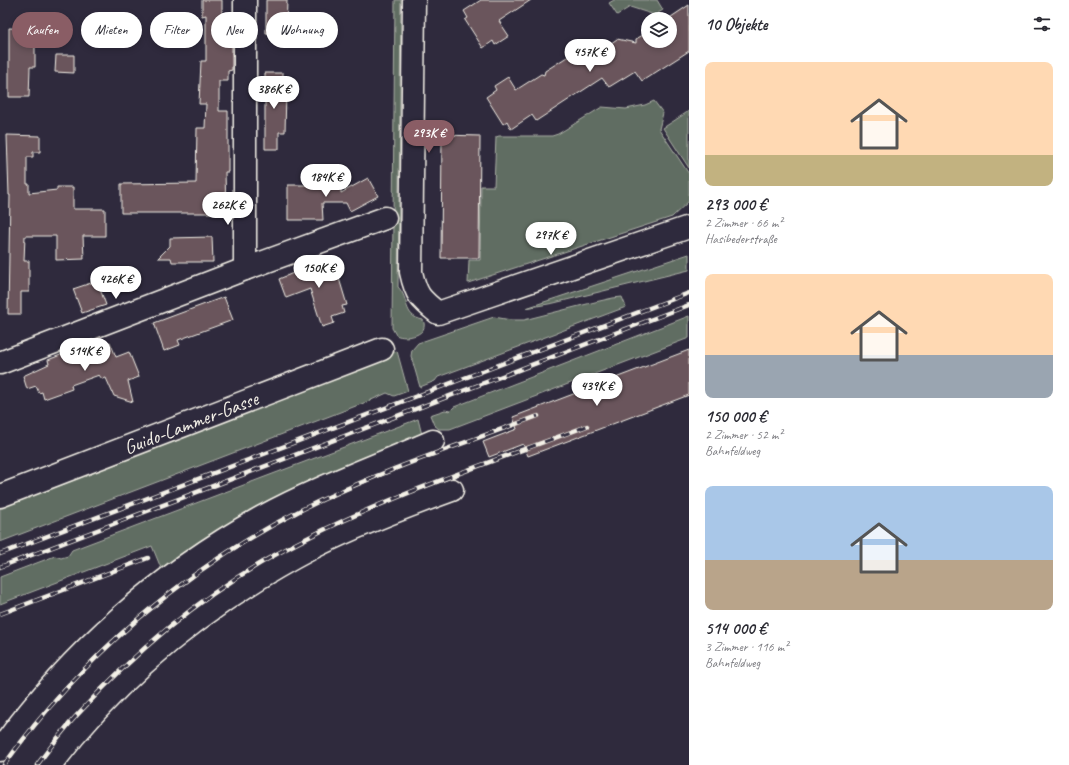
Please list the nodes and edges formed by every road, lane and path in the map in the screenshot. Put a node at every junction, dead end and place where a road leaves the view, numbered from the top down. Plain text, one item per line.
1 (245, 0) edge
2 (414, 0) edge
3 (385, 218) dead end
4 (684, 225) edge
5 (245, 269) junction
6 (382, 349) dead end
7 (0, 363) edge
8 (433, 441) dead end
9 (452, 490) dead end
10 (0, 496) edge
11 (0, 750) edge
12 (51, 765) edge

1 - 5 street
2 - 4 street
3 - 5 street
5 - 7 street
6 - 10 street, Guido-Lammer-Gasse
8 - 11 street
9 - 12 street

